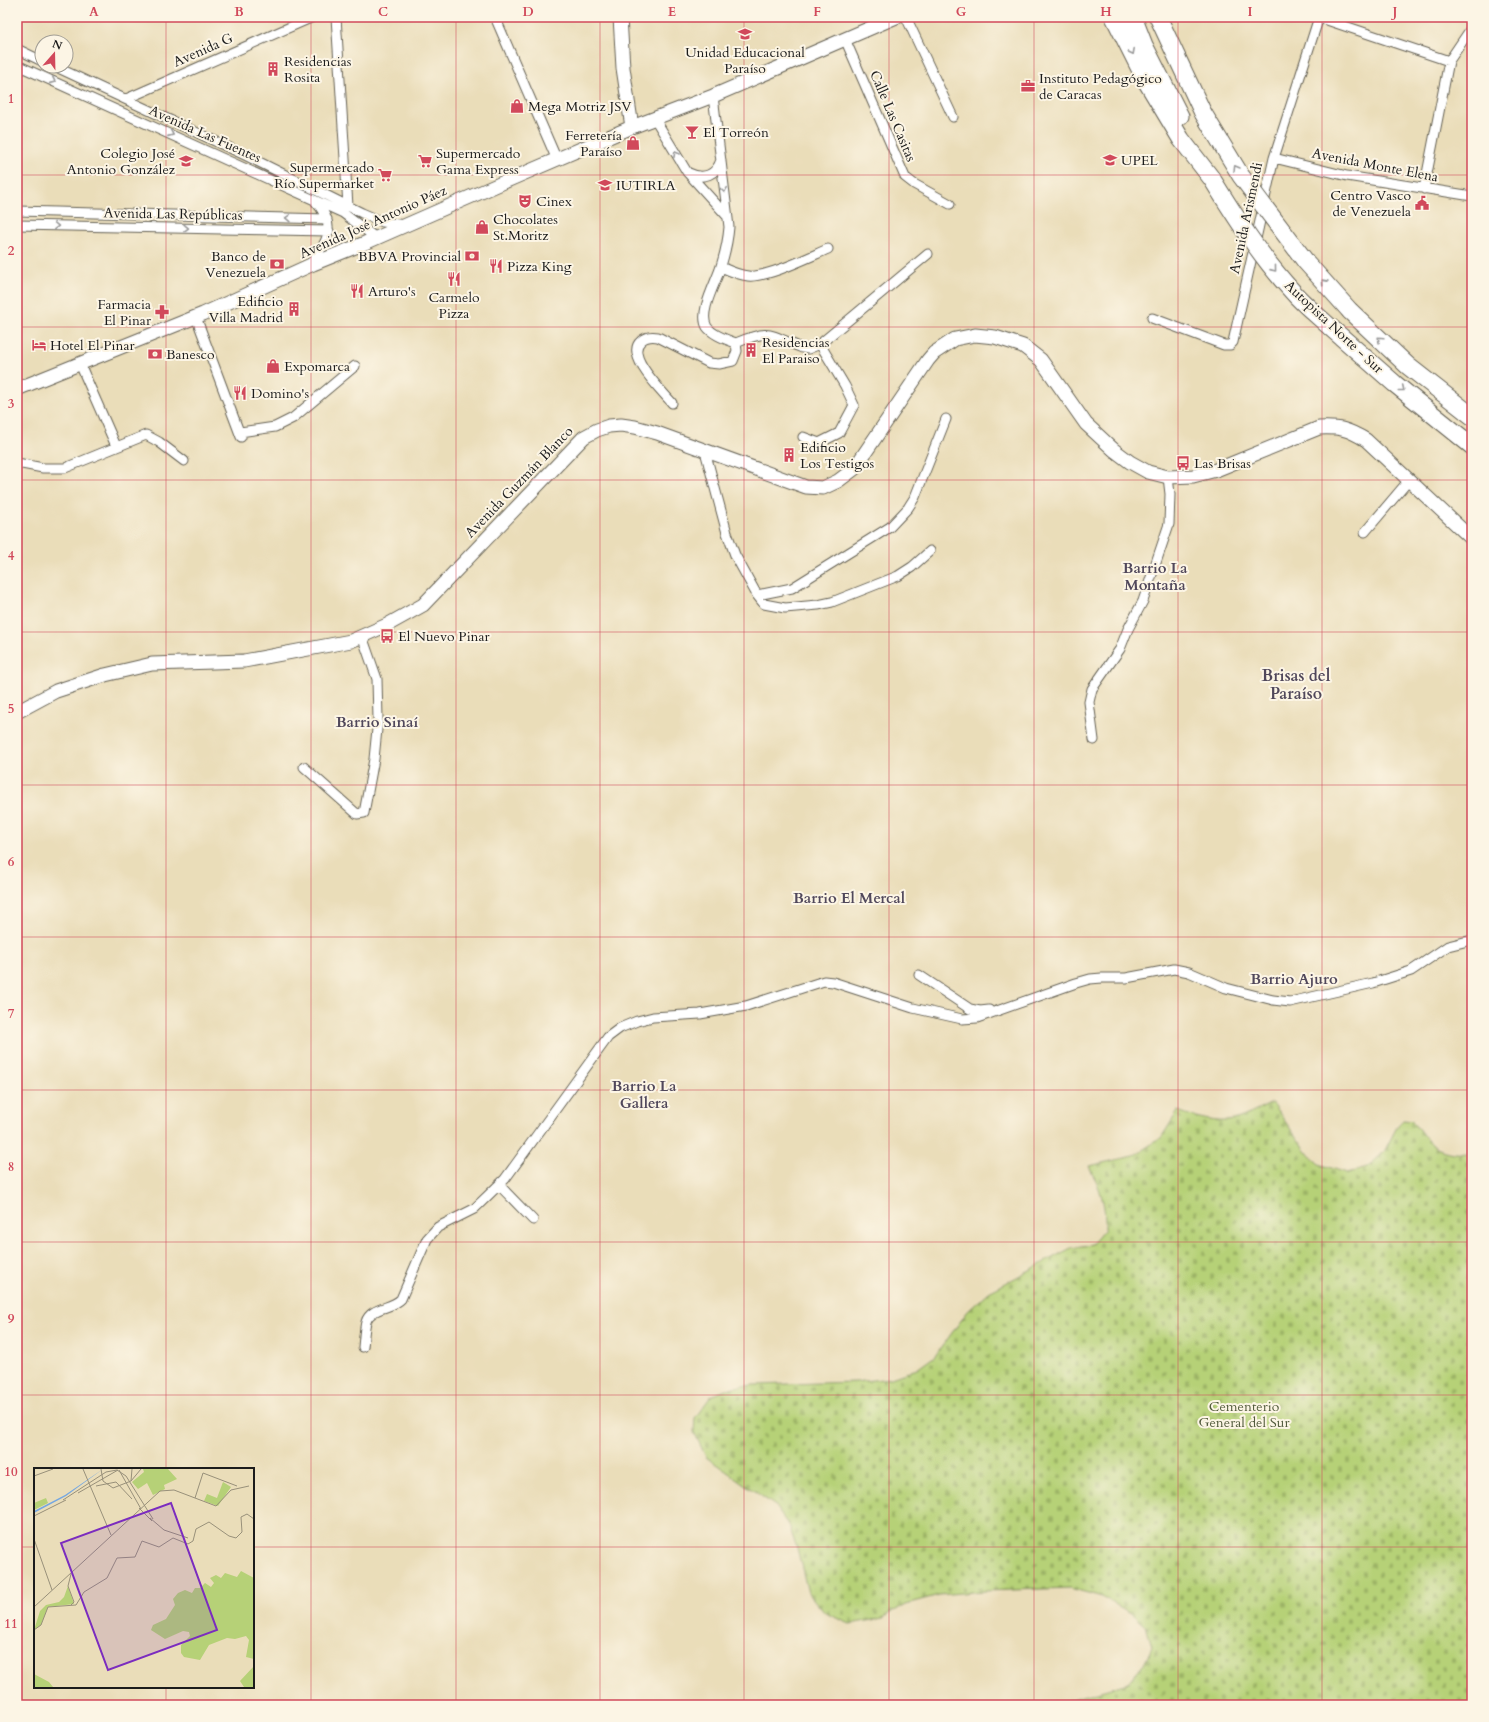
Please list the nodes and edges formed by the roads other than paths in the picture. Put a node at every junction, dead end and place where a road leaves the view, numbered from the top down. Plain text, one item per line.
1 (313, 17) edge
2 (336, 17) edge
3 (496, 17) edge
4 (620, 17) edge
5 (896, 17) edge
6 (906, 17) edge
7 (1114, 17) edge
8 (1133, 17) edge
9 (1158, 17) edge
10 (1171, 17) edge
11 (1318, 17) edge
12 (874, 21) edge
13 (1472, 27) edge
14 (845, 39) junction
15 (17, 49) edge
16 (34, 57) edge
17 (1449, 61) junction
18 (17, 65) edge
19 (71, 74) edge
20 (713, 96) junction
21 (126, 99) junction
22 (120, 112) junction
23 (1203, 113) junction
24 (953, 117) dead end
25 (655, 119) junction
26 (632, 127) junction
27 (1274, 158) junction
28 (556, 160) junction
29 (721, 160) junction
30 (687, 172) junction
31 (1212, 179) junction
32 (1424, 189) junction
33 (1472, 196) edge
34 (313, 198) junction
35 (950, 204) dead end
36 (348, 206) junction
37 (17, 211) edge
38 (727, 216) junction
39 (327, 220) junction
40 (17, 225) edge
41 (405, 225) junction
42 (329, 231) junction
43 (376, 238) junction
44 (828, 249) dead end
45 (928, 254) dead end
46 (308, 267) junction
47 (721, 267) junction
48 (196, 317) junction
49 (1152, 318) dead end
50 (736, 343) junction
51 (820, 344) junction
52 (80, 364) junction
53 (355, 366) dead end
54 (17, 389) edge
55 (672, 403) dead end
56 (1472, 416) edge
57 (946, 419) dead end
58 (802, 437) dead end
59 (116, 446) junction
60 (1472, 446) edge
61 (705, 451) junction
62 (184, 461) dead end
63 (17, 463) edge
64 (1168, 477) junction
65 (1410, 479) junction
66 (1365, 532) dead end
67 (1472, 539) edge
68 (930, 551) dead end
69 (757, 596) junction
70 (362, 636) junction
71 (17, 712) edge
72 (1094, 740) dead end
73 (304, 767) dead end
74 (1472, 940) edge
75 (919, 975) dead end
76 (1018, 1004) junction
77 (499, 1185) junction
78 (533, 1220) dead end
79 (363, 1347) dead end

1 - 21 street, Avenida G
2 - 36 street
3 - 28 street
4 - 26 street
5 - 12 street, Avenida José Antonio Páez
6 - 24 street
7 -> 31 highway
8 - 31 highway, Autopista Norte - Sur
9 - 23 highway, Autopista Norte - Sur
10 - 23 highway
11 - 17 street
11 - 27 street, Avenida Arismendi
12 - 14 street, Avenida José Antonio Páez
13 - 17 street
14 - 20 street, Avenida José Antonio Páez
14 - 35 street, Calle Las Casitas
15 - 16 street
17 - 32 street
18 -> 22 street, Avenida Las Fuentes
19 - 21 street, Avenida Las Fuentes
20 - 25 street, Avenida José Antonio Páez
20 - 29 street
21 - 22 street
21 - 36 street, Avenida Las Fuentes
22 -> 34 street, Avenida Las Fuentes
56 -> 23 highway, Autopista Norte - Sur, bridge
25 - 26 street, Avenida José Antonio Páez
30 -> 25 street
26 - 28 street, Avenida José Antonio Páez
27 - 32 street, Avenida Monte Elena
27 - 49 street, Avenida Arismendi
28 - 41 street, Avenida José Antonio Páez
29 - 30 street
29 -> 38 street
30 - 38 street
31 -> 60 highway, Autopista Norte - Sur, bridge
32 - 33 street, Avenida Monte Elena
34 - 39 street
34 - 43 street, Avenida Las Fuentes
36 - 41 street, Avenida Las Fuentes
39 -> 37 street, Avenida Las Repúblicas
38 - 47 street
39 - 42 street
40 -> 42 street, Avenida Las Repúblicas
41 - 43 street, Avenida José Antonio Páez
42 - 46 street
43 - 46 street, Avenida José Antonio Páez
44 - 47 street
45 - 51 street
46 - 48 street, Avenida José Antonio Páez
47 - 50 street
48 - 52 street, Avenida José Antonio Páez
48 - 53 street
50 - 51 street
50 - 55 street
51 - 58 street
52 - 54 street, Avenida José Antonio Páez
52 - 59 street
57 - 69 street
59 - 62 street
59 - 63 street
61 - 64 street, Avenida Guzmán Blanco
61 - 69 street
61 - 70 street, Avenida Guzmán Blanco
64 - 65 street, Avenida Guzmán Blanco
64 - 72 street
65 - 66 street
65 - 67 street, Avenida Guzmán Blanco
68 - 69 street
70 - 71 street, Avenida Guzmán Blanco
70 - 73 street
74 - 76 street
75 - 76 street
76 - 77 street
77 - 78 street
77 - 79 street

